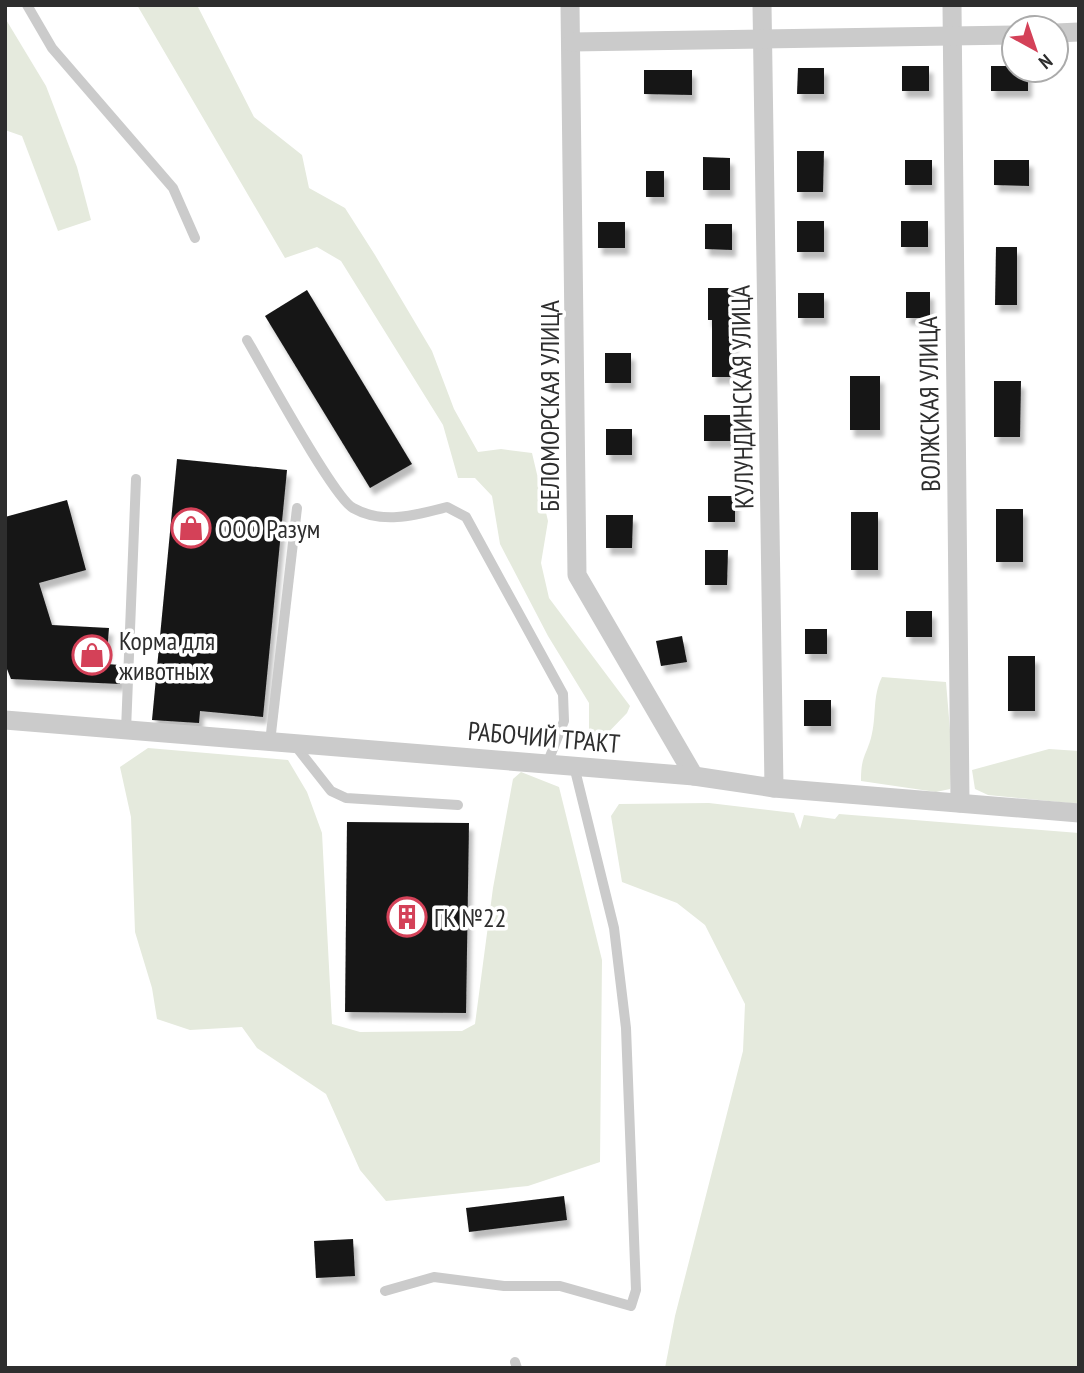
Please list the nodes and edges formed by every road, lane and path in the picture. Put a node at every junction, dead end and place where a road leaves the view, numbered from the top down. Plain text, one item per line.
1 (27, 5) edge
2 (570, 5) edge
3 (762, 5) edge
4 (952, 5) edge
5 (1000, 35) edge
6 (952, 37) junction
7 (763, 41) junction
8 (572, 42) junction
9 (195, 239) dead end
10 (247, 340) dead end
11 (136, 479) dead end
12 (297, 508) dead end
13 (5, 720) edge
14 (126, 730) junction
15 (270, 741) junction
16 (294, 743) junction
17 (547, 764) junction
18 (574, 766) junction
19 (694, 776) junction
20 (774, 788) junction
21 (960, 803) junction
22 (458, 805) dead end
23 (1079, 813) edge
24 (385, 1291) dead end

1 - 9 lane
2 - 8 street, БЕЛОМОРСКАЯ УЛИЦА
3 - 7 street, КУЛУНДИНСКАЯ УЛИЦА
4 - 6 street, ВОЛЖСКАЯ УЛИЦА
5 - 6 street
6 - 7 street
6 - 21 street, ВОЛЖСКАЯ УЛИЦА
7 - 8 street
7 - 20 street, КУЛУНДИНСКАЯ УЛИЦА
8 - 19 street, БЕЛОМОРСКАЯ УЛИЦА
10 - 17 lane
11 - 14 lane
12 - 15 lane
13 - 14 street, РАБОЧИЙ ТРАКТ
14 - 15 street, РАБОЧИЙ ТРАКТ
15 - 16 street, РАБОЧИЙ ТРАКТ
16 - 17 street, РАБОЧИЙ ТРАКТ
16 - 22 lane
17 - 18 street, РАБОЧИЙ ТРАКТ
18 - 19 street, РАБОЧИЙ ТРАКТ
18 - 24 lane
19 - 20 street, РАБОЧИЙ ТРАКТ
20 - 21 street, РАБОЧИЙ ТРАКТ
21 - 23 street, РАБОЧИЙ ТРАКТ

